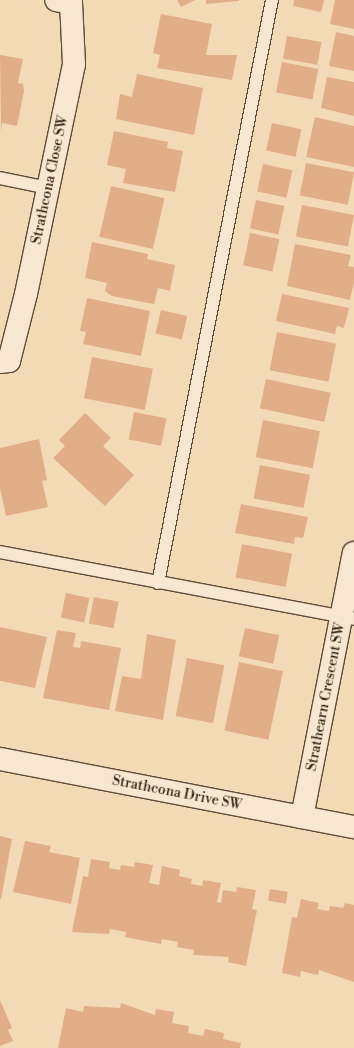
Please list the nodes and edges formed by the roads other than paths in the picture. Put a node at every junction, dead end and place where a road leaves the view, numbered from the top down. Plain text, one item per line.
1 (272, 0) edge
2 (66, 1) edge
3 (0, 178) edge
4 (48, 188) junction
5 (0, 362) edge
6 (0, 552) edge
7 (354, 553) edge
8 (158, 583) junction
9 (348, 618) edge
10 (0, 759) edge
11 (302, 817) junction
12 (354, 827) edge

1 - 8 lane
2 - 4 street, Strathcona Close SW
3 - 4 lane
4 - 5 street, Strathcona Close SW
6 - 8 lane
7 - 9 street, Strathearn Crescent SW
8 - 9 lane
9 - 11 street, Strathearn Crescent SW
10 - 11 street, Strathcona Drive SW
11 - 12 street, Strathcona Drive SW

